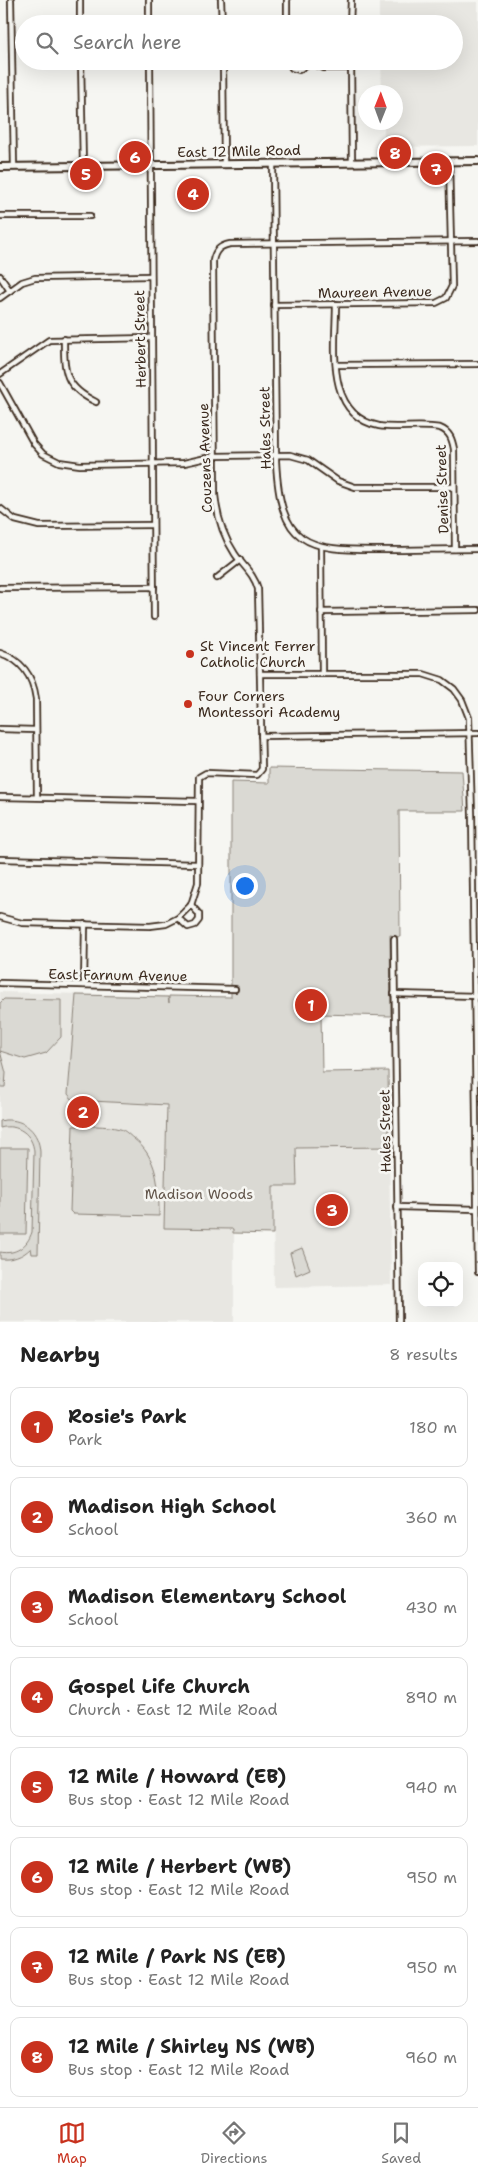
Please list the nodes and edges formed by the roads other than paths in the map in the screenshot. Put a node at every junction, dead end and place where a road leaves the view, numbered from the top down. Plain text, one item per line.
1 (11, 0) edge
2 (80, 0) edge
3 (149, 0) edge
4 (222, 0) edge
5 (287, 0) edge
6 (351, 0) edge
7 (80, 15) edge
8 (149, 15) edge
9 (222, 15) edge
10 (287, 15) edge
11 (350, 15) edge
12 (81, 70) edge
13 (150, 70) edge
14 (222, 70) edge
15 (351, 70) edge
16 (449, 161) junction
17 (478, 161) edge
18 (352, 162) junction
19 (224, 164) junction
20 (273, 164) junction
21 (150, 165) junction
22 (82, 166) junction
23 (0, 167) edge
24 (14, 167) junction
25 (0, 216) edge
26 (90, 216) dead end
27 (450, 241) junction
28 (478, 241) edge
29 (274, 243) junction
30 (0, 276) edge
31 (150, 276) junction
32 (10, 291) junction
33 (0, 298) edge
34 (336, 304) junction
35 (274, 305) junction
36 (151, 338) junction
37 (64, 339) junction
38 (478, 364) edge
39 (336, 365) junction
40 (0, 374) edge
41 (0, 383) edge
42 (96, 402) dead end
43 (276, 455) junction
44 (215, 456) junction
45 (153, 463) junction
46 (454, 487) junction
47 (0, 508) edge
48 (153, 525) junction
49 (321, 547) junction
50 (455, 549) junction
51 (478, 549) edge
52 (240, 560) junction
53 (216, 578) dead end
54 (154, 587) junction
55 (0, 588) edge
56 (478, 610) edge
57 (321, 612) junction
58 (154, 617) dead end
59 (0, 653) edge
60 (260, 674) junction
61 (322, 674) junction
62 (0, 728) edge
63 (36, 730) junction
64 (478, 733) edge
65 (470, 734) junction
66 (261, 736) junction
67 (0, 796) edge
68 (37, 797) junction
69 (198, 801) junction
70 (0, 860) edge
71 (198, 864) junction
72 (191, 905) junction
73 (0, 918) edge
74 (178, 918) junction
75 (85, 924) junction
76 (394, 939) dead end
77 (0, 983) edge
78 (84, 985) junction
79 (235, 989) dead end
80 (394, 994) junction
81 (476, 996) edge
82 (397, 1207) junction
83 (477, 1209) edge
84 (478, 1272) edge
85 (398, 1322) edge

1 - 24 street
2 - 7 street
3 - 8 street
4 - 9 street
5 - 10 street
6 - 11 street
12 - 22 street
13 - 21 street, Herbert Street
14 - 19 street
15 - 18 street
16 - 17 main road, East 12 Mile Road
16 - 18 main road, East 12 Mile Road
16 - 27 street
18 - 20 main road, East 12 Mile Road
19 - 20 main road, East 12 Mile Road
19 - 21 main road, East 12 Mile Road
20 - 29 street, Hales Street
21 - 22 main road, East 12 Mile Road
21 - 31 street, Herbert Street
22 - 24 main road, East 12 Mile Road
23 - 24 main road, East 12 Mile Road
25 - 26 street
27 - 28 street, Couzens Avenue
27 - 29 street, Couzens Avenue
27 - 34 street, Maureen Avenue
29 - 35 street, Hales Street
29 - 44 street, Couzens Avenue
30 - 32 street
31 - 32 street
31 - 36 street, Herbert Street
32 - 33 street
34 - 35 street, Maureen Avenue
34 - 39 street, Denise Street
35 - 43 street, Hales Street
36 - 37 street
36 - 45 street, Herbert Street
37 - 40 street
37 - 42 street
38 - 39 street
39 - 46 street, Denise Street
41 - 45 street
43 - 44 street
43 - 46 street
43 - 49 street, Hales Street
44 - 45 street
44 - 52 street, Couzens Avenue
45 - 48 street, Herbert Street
46 - 50 street, Denise Street
47 - 48 street
48 - 54 street, Herbert Street
49 - 50 street
49 - 57 street
50 - 51 street
52 - 53 street
52 - 60 street, Couzens Avenue
54 - 55 street
54 - 58 street, Herbert Street
56 - 57 street
57 - 61 street
59 - 63 street
60 - 61 street
60 - 66 street, Couzens Avenue
61 - 65 street
62 - 63 street
63 - 68 street
64 - 65 street
65 - 66 street
65 - 81 street
66 - 69 street, Couzens Avenue
67 - 68 street
68 - 69 street
69 - 71 street
70 - 71 street
71 - 72 street
72 - 74 street
72 - 74 street
73 - 75 street
74 - 75 street
75 - 78 street
76 - 80 street, Hales Street
77 - 78 street, East Farnum Avenue
78 - 79 street, East Farnum Avenue
80 - 81 street
80 - 82 street, Hales Street
81 - 83 street
82 - 83 street
82 - 85 street, Hales Street
83 - 84 street

